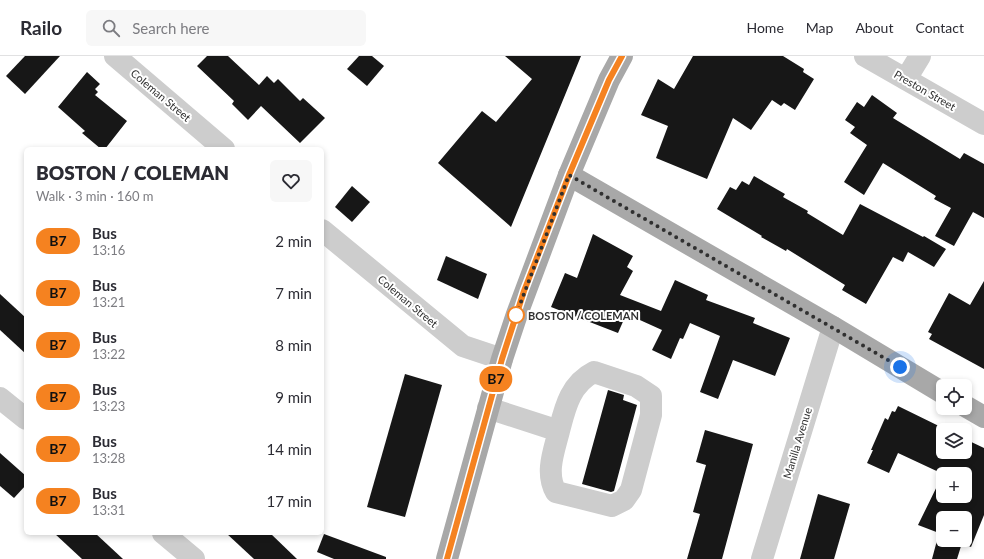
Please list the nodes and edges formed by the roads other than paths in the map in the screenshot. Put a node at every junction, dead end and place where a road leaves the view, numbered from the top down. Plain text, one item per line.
1 (115, 56) edge
2 (622, 56) edge
3 (865, 56) edge
4 (920, 56) edge
5 (906, 79) junction
6 (984, 124) edge
7 (222, 147) edge
8 (569, 175) junction
9 (324, 232) edge
10 (833, 327) junction
11 (502, 359) junction
12 (936, 389) edge
13 (0, 398) edge
14 (488, 408) junction
15 (972, 410) edge
16 (24, 417) edge
17 (984, 417) edge
18 (558, 432) junction
19 (165, 535) edge
20 (194, 559) edge
21 (447, 559) edge
22 (762, 559) edge

1 - 7 street, Coleman Street
2 - 8 main road
3 - 5 street, Preston Street
4 - 5 street
5 - 6 street, Preston Street
8 - 10 main road
8 - 11 main road
9 - 11 street, Coleman Street
10 - 12 main road
10 - 22 street, Manilla Avenue
11 - 14 main road
13 - 16 street
14 - 18 street
14 - 21 main road
15 - 17 main road
18 - 18 street
19 - 20 street

